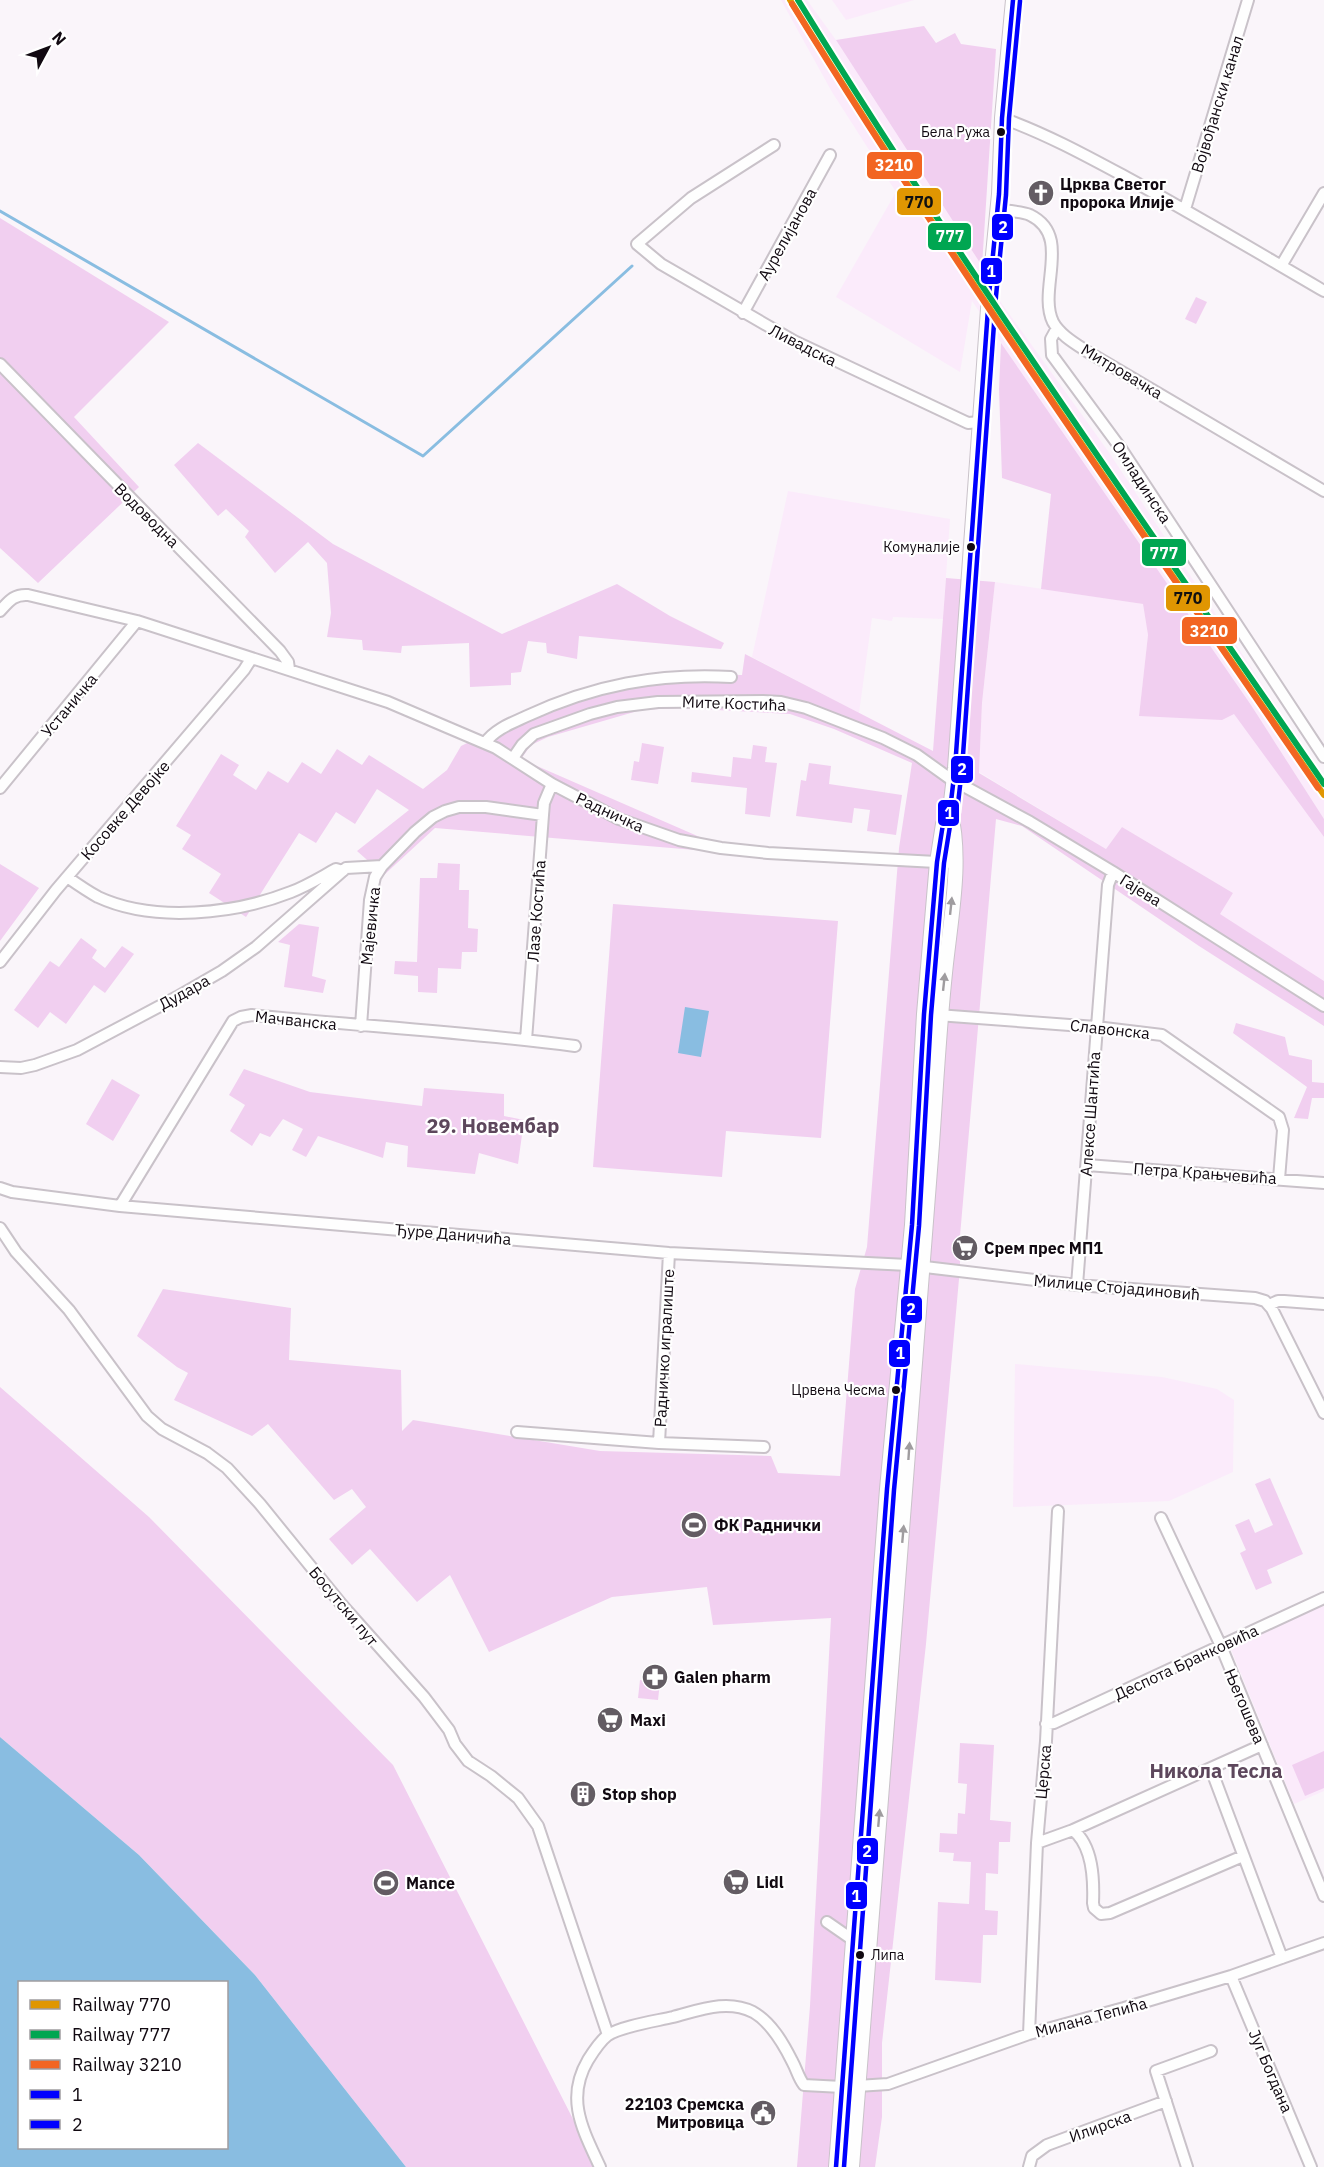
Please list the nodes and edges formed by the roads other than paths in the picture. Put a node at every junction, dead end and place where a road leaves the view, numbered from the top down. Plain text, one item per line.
1 (1013, 0) edge
2 (1248, 0) edge
3 (1002, 118) junction
4 (774, 146) dead end
5 (830, 155) dead end
6 (1324, 193) edge
7 (1185, 209) junction
8 (998, 210) junction
9 (1281, 266) junction
10 (1324, 291) edge
11 (743, 313) junction
12 (1057, 328) junction
13 (0, 364) edge
14 (981, 422) junction
15 (1324, 491) edge
16 (0, 611) edge
17 (137, 621) junction
18 (251, 658) junction
19 (289, 669) junction
20 (731, 677) dead end
21 (485, 743) junction
22 (1324, 757) edge
23 (513, 758) junction
24 (954, 781) junction
25 (552, 784) junction
26 (0, 788) edge
27 (950, 810) junction
28 (543, 815) junction
29 (937, 862) junction
30 (955, 863) junction
31 (382, 866) junction
32 (343, 871) junction
33 (1113, 872) junction
34 (67, 877) junction
35 (0, 962) edge
36 (1324, 1006) edge
37 (924, 1014) junction
38 (941, 1015) junction
39 (361, 1026) junction
40 (1096, 1027) junction
41 (526, 1040) junction
42 (575, 1046) dead end
43 (0, 1067) edge
44 (1087, 1165) junction
45 (1279, 1179) junction
46 (1324, 1183) edge
47 (0, 1188) edge
48 (120, 1206) junction
49 (0, 1228) edge
50 (669, 1253) junction
51 (908, 1265) junction
52 (923, 1267) junction
53 (1077, 1285) junction
54 (1324, 1304) edge
55 (1269, 1305) junction
56 (1324, 1413) edge
57 (517, 1432) dead end
58 (659, 1443) junction
59 (764, 1447) dead end
60 (1058, 1510) dead end
61 (1161, 1518) dead end
62 (1324, 1598) edge
63 (1221, 1646) junction
64 (1046, 1725) junction
65 (1262, 1745) junction
66 (1210, 1769) junction
67 (1073, 1830) junction
68 (1037, 1843) junction
69 (1243, 1856) junction
70 (1324, 1896) edge
71 (827, 1922) dead end
72 (853, 1940) junction
73 (1324, 1943) edge
74 (1282, 1958) junction
75 (1231, 1976) junction
76 (1029, 2034) junction
77 (608, 2035) junction
78 (1211, 2050) dead end
79 (858, 2086) junction
80 (842, 2087) junction
81 (1166, 2101) junction
82 (600, 2167) edge
83 (836, 2167) edge
84 (852, 2167) edge
85 (1029, 2167) edge
86 (1187, 2167) edge
87 (1311, 2167) edge

1 - 3 main road
2 - 7 street, Војвођански канал
3 - 7 street
3 - 8 main road
4 - 11 street, Ливадска
5 - 11 street, Аурелијанова
6 - 9 street
7 - 9 street
8 - 12 street
8 - 14 main road
9 - 10 street
11 - 14 street, Ливадска
12 - 15 street, Митровачка
12 - 22 street, Омладинска
13 - 19 street, Водоводна
14 - 24 main road
16 - 17 street
17 - 18 street
17 - 26 street, Устаничка
18 - 19 street
18 - 34 street, Косовке Девојке
19 - 21 street, Радничка
20 - 21 street
21 - 23 street, Радничка
23 - 24 street, Мите Костића
23 - 25 street, Радничка
24 - 27 main road
24 - 33 street, Гајева
25 - 28 street, Лазе Костића
25 - 29 street, Радничка
27 - 29 main road
27 - 30 main road
28 - 31 street, Мајевичка
28 - 41 street, Лазе Костића
29 - 30 street, Радничка
29 - 37 main road
38 -> 30 main road
31 - 32 street
31 - 39 street, Мајевичка
32 - 34 street
32 - 43 street, Дудара
33 - 36 street, Гајева
33 - 40 street, Алексе Шантића
34 - 35 street, Косовке Девојке
37 - 38 street, Славонска
37 - 51 main road
38 - 40 street, Славонска
38 - 52 main road
39 - 41 street, Мачванска
39 - 48 street, Мачванска
40 - 44 street, Алексе Шантића
40 - 45 street, Славонска
41 - 42 street, Мачванска
44 - 45 street, Петра Крањчевића
44 - 53 street, Алексе Шантића
45 - 46 street, Петра Крањчевића
47 - 48 street, Ђуре Даничића
48 - 50 street, Ђуре Даничића
49 - 77 street, Босутски пут
50 - 51 street, Ђуре Даничића
50 - 58 street, Радничко игралиште
51 - 52 street, Милице Стојадиновић
51 - 72 main road
52 - 53 street, Милице Стојадиновић
79 -> 52 main road
53 - 55 street, Милице Стојадиновић
54 - 55 street, Милице Стојадиновић
55 - 56 street
57 - 58 street, Радничко игралиште
58 - 59 street, Радничко игралиште
60 - 64 street, Церска
61 - 63 street, Његошева
62 - 63 street, Деспота Бранковића
63 - 64 street, Деспота Бранковића
63 - 65 street, Његошева
64 - 68 street, Церска
65 - 66 street
65 - 70 street, Његошева
66 - 67 street
66 - 69 street
67 - 68 street
67 - 69 street
68 - 76 street, Церска
69 - 74 street
71 - 72 street
72 - 80 main road
73 - 74 street, Милана Тепића
74 - 75 street, Милана Тепића
75 - 76 street, Милана Тепића
75 - 87 street, Југ Богдана
76 - 79 street, Милана Тепића
77 - 80 street, Милана Тепића
77 - 82 street
78 - 81 street
79 - 80 street, Милана Тепића
79 - 84 main road
80 - 83 main road
81 - 85 street, Илирска
81 - 86 street

